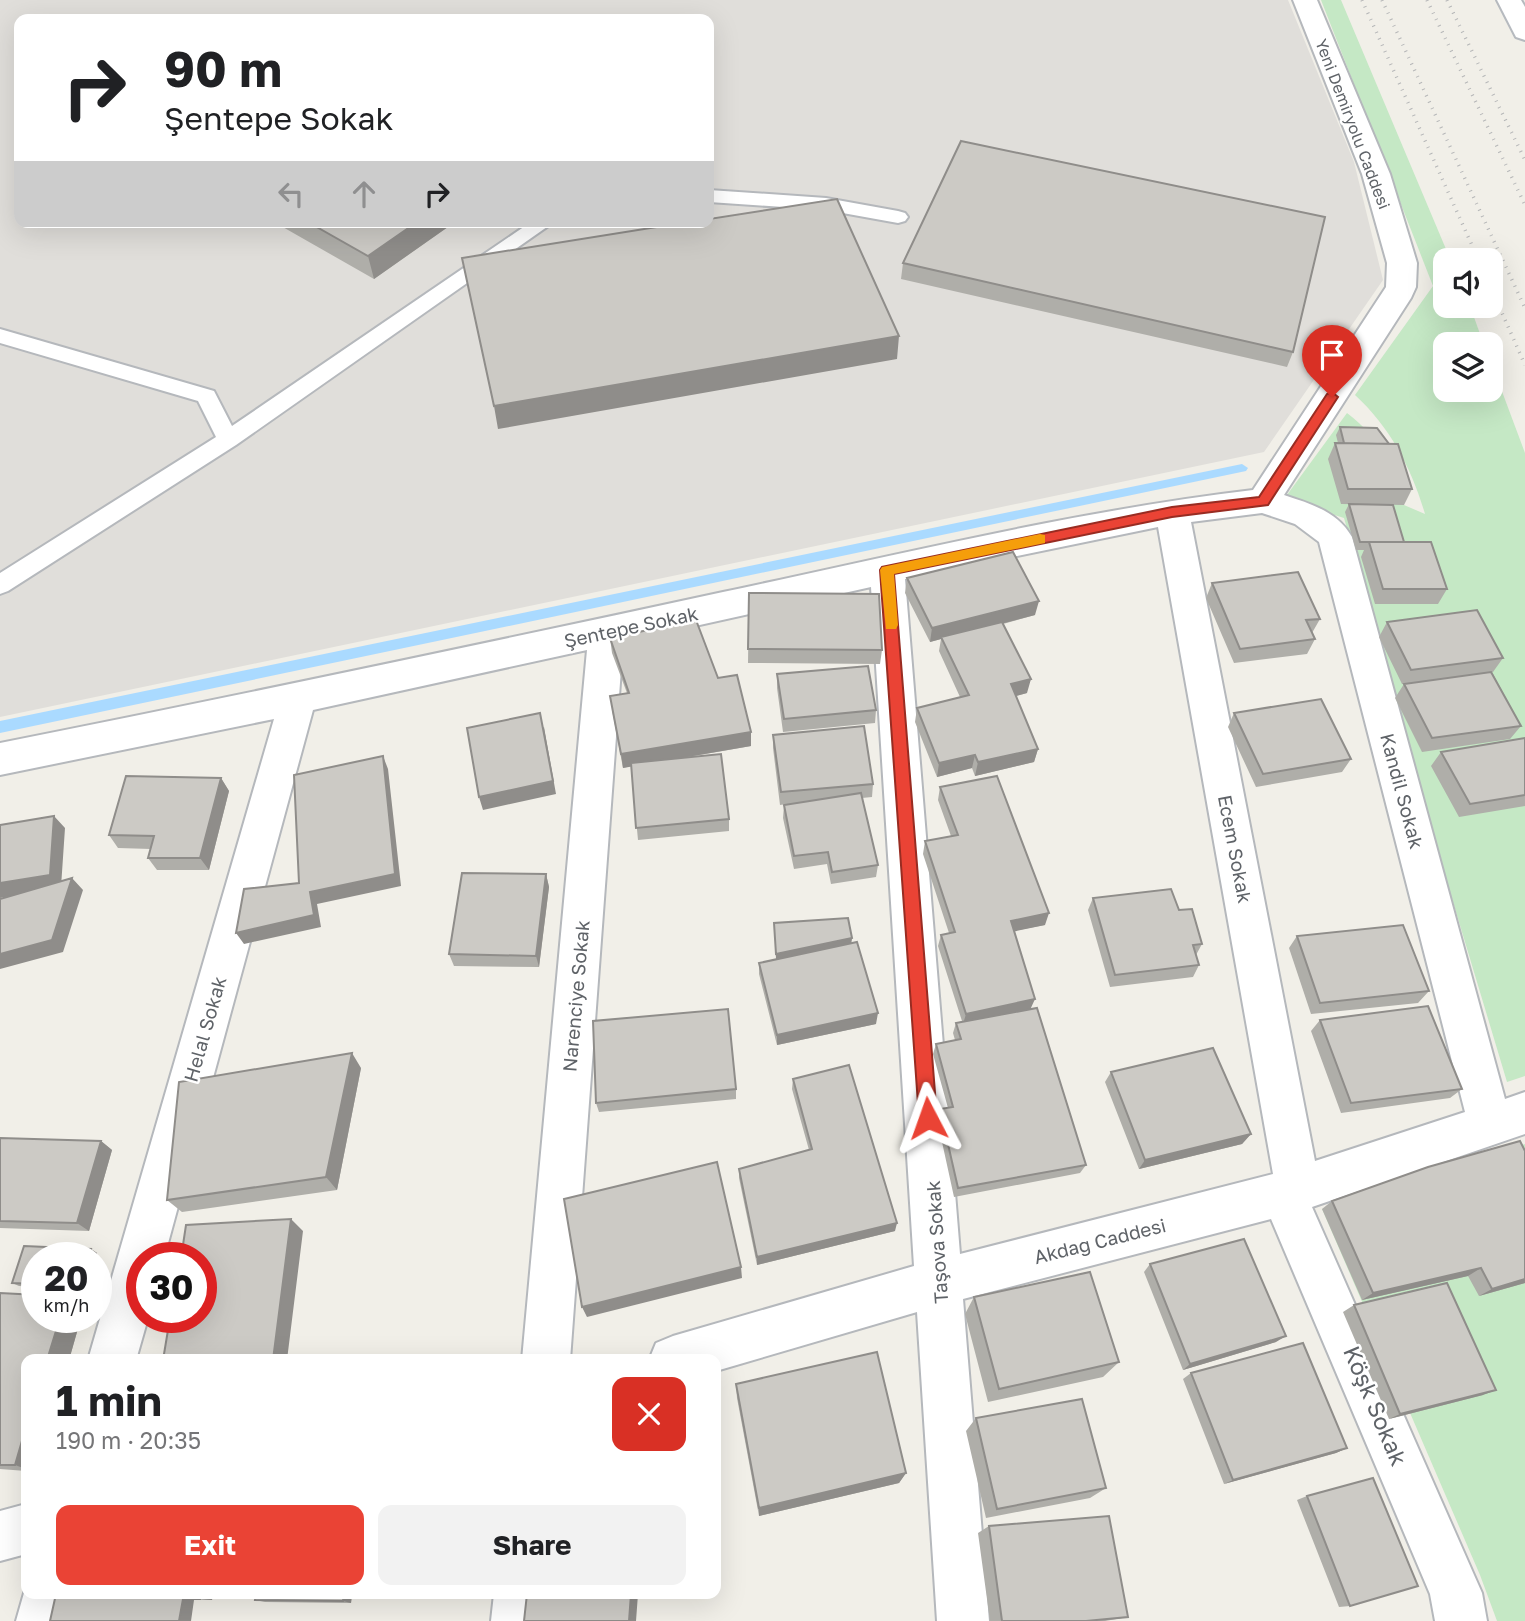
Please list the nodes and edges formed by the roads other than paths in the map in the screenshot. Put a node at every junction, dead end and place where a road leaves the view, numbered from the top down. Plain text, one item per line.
1 (1306, 0) edge
2 (1509, 0) edge
3 (1525, 32) edge
4 (714, 196) edge
5 (898, 218) dead end
6 (535, 228) edge
7 (0, 336) edge
8 (228, 440) junction
9 (1263, 501) junction
10 (1172, 512) junction
11 (887, 570) junction
12 (0, 585) edge
13 (606, 633) junction
14 (298, 699) junction
15 (0, 759) edge
16 (1507, 1119) edge
17 (1290, 1190) junction
18 (940, 1282) junction
19 (115, 1354) edge
20 (546, 1354) edge
21 (694, 1354) edge
22 (21, 1530) edge
23 (0, 1536) edge
24 (48, 1599) edge
25 (519, 1599) edge
26 (42, 1621) edge
27 (517, 1621) edge
28 (963, 1621) edge
29 (1461, 1621) edge

1 - 9 street, Yeni Demiryolu Caddesi
2 - 3 street
4 - 5 lane
6 - 8 lane
7 - 8 lane
8 - 12 lane
9 - 10 street, Şentepe Sokak
9 - 16 street, Kandil Sokak
10 - 11 street, Şentepe Sokak
10 - 17 street, Ecem Sokak
11 - 13 street, Şentepe Sokak
11 - 18 street, Taşova Sokak
13 - 14 street, Şentepe Sokak
13 - 20 street, Narenciye Sokak
14 - 15 street, Şentepe Sokak
14 - 19 street, Helal Sokak
16 - 17 street, Akdağ Caddesi
17 - 18 street, Akdağ Caddesi
17 - 29 street, Köşk Sokak
18 - 21 street, Akdağ Caddesi
18 - 28 street, Taşova Sokak
22 - 23 street
24 - 26 street
25 - 27 street

